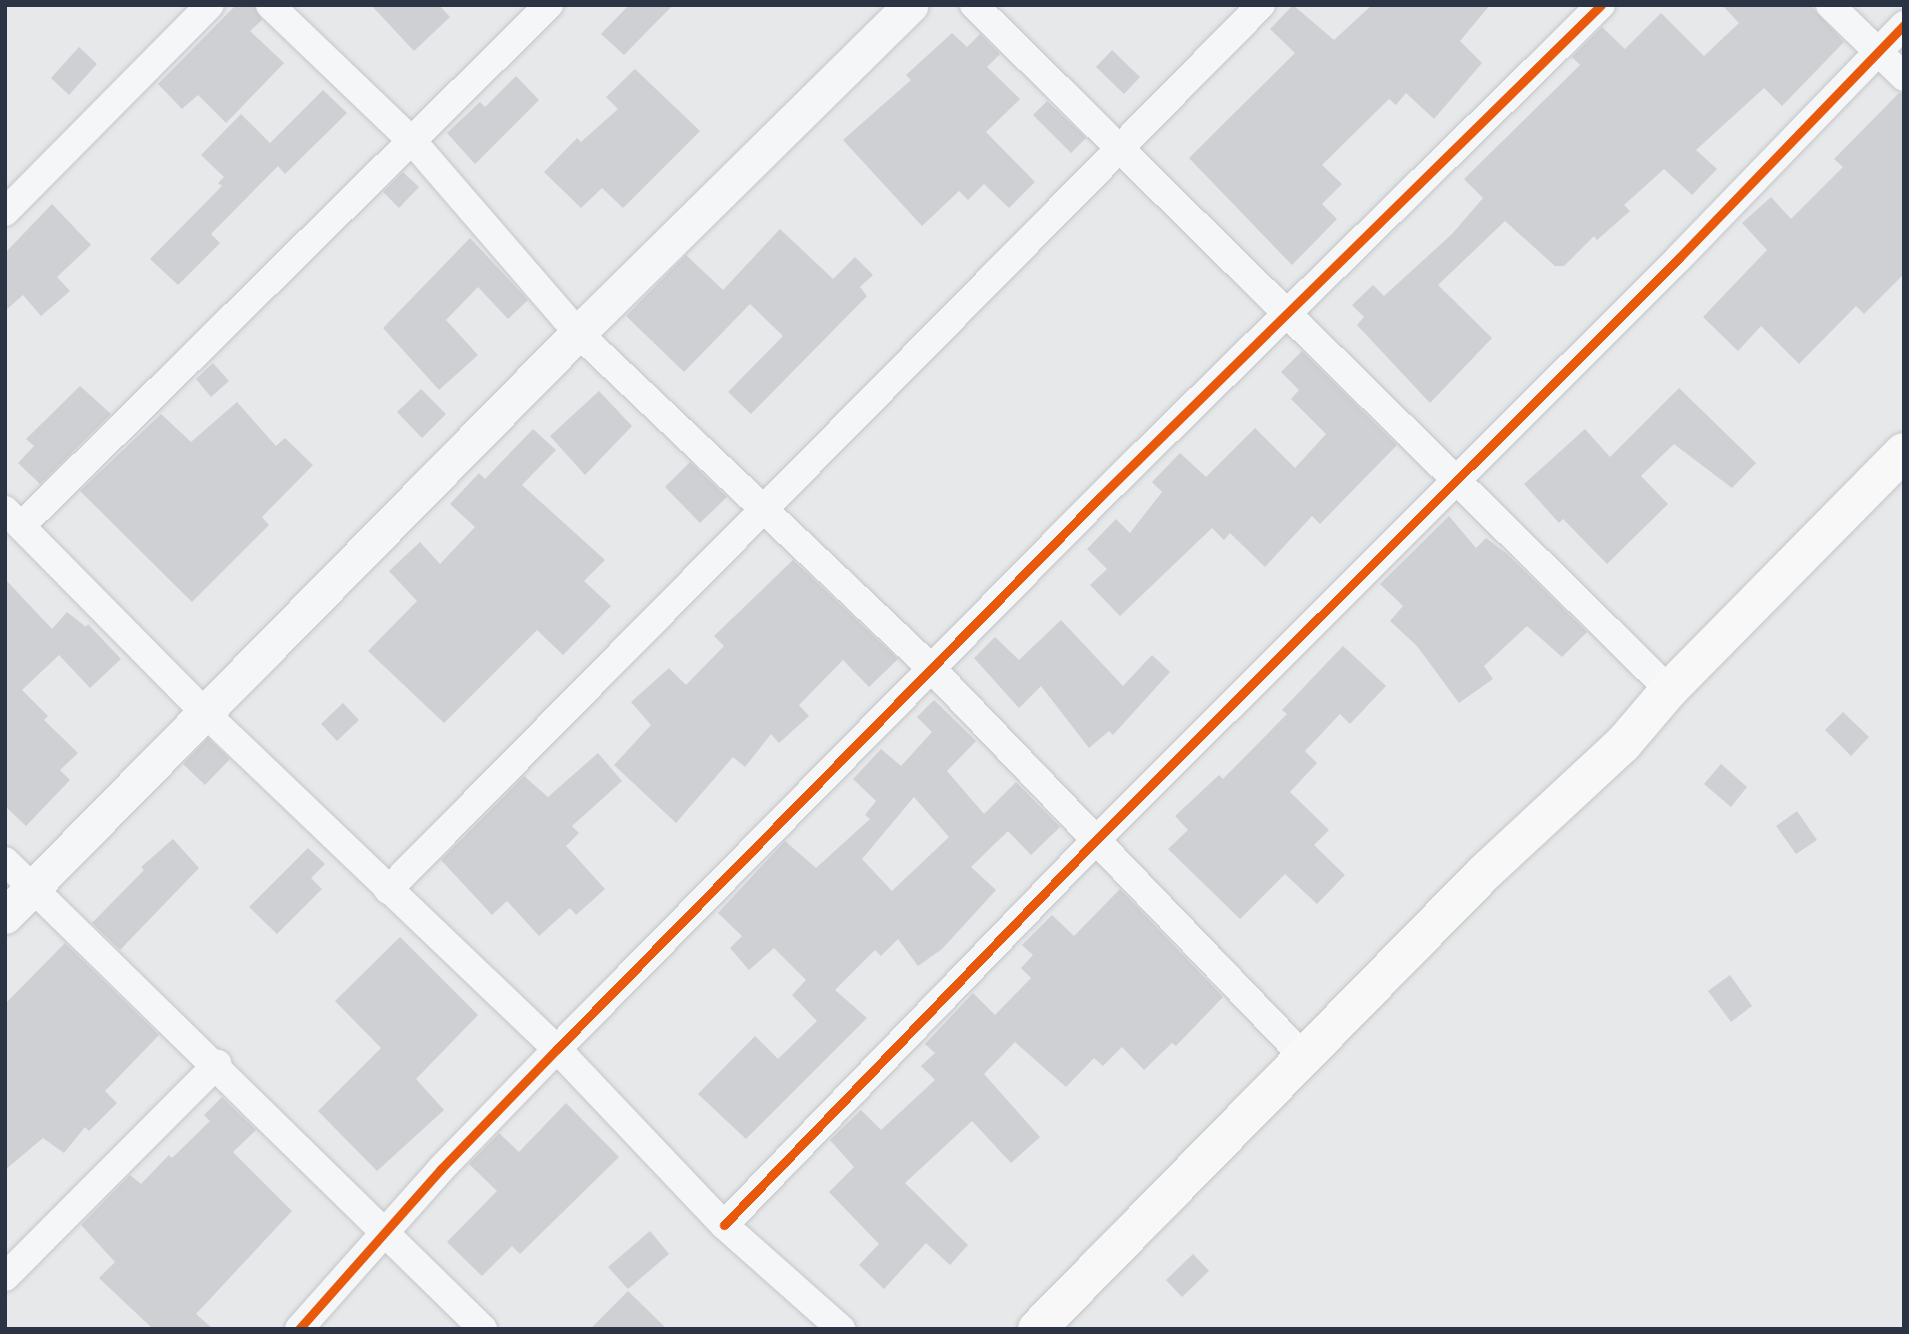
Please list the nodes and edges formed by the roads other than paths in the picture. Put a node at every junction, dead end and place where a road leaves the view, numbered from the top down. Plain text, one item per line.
1 (210, 5) edge
2 (270, 5) edge
3 (550, 5) edge
4 (911, 5) edge
5 (974, 5) edge
6 (1261, 5) edge
7 (1601, 5) edge
8 (1830, 5) edge
9 (1904, 25) edge
10 (1877, 50) junction
11 (1904, 77) edge
12 (414, 143) junction
13 (1119, 153) junction
14 (5, 212) edge
15 (1288, 315) junction
16 (578, 333) junction
17 (1904, 452) edge
18 (1458, 478) junction
19 (763, 507) junction
20 (13, 518) edge
21 (932, 669) junction
22 (1669, 690) junction
23 (204, 712) junction
24 (1095, 841) junction
25 (5, 862) edge
26 (32, 889) junction
27 (388, 890) junction
28 (5, 916) edge
29 (557, 1049) junction
30 (1306, 1059) junction
31 (218, 1064) junction
32 (724, 1224) junction
33 (386, 1233) junction
34 (5, 1277) edge
35 (299, 1329) edge
36 (483, 1329) edge
37 (841, 1329) edge
38 (1037, 1329) edge

1 - 14 street
2 - 12 street
3 - 12 street
4 - 16 street
5 - 13 street
6 - 13 street
7 - 15 street
8 - 10 street
9 - 10 street
10 - 11 street
10 - 18 street
12 - 16 street
12 - 20 street
13 - 15 street
13 - 19 street
15 - 18 street
15 - 21 street
16 - 19 street
16 - 23 street
17 - 22 main road
18 - 22 street
18 - 24 street
19 - 21 street
19 - 27 street
20 - 23 street
21 - 24 street
21 - 29 street
22 - 30 main road
23 - 26 street
23 - 27 street
24 - 30 street
24 - 32 street
25 - 26 street
26 - 28 street
26 - 31 street
27 - 29 street
29 - 32 street
29 - 33 street
30 - 38 main road
31 - 33 street
31 - 34 street
32 - 37 street
33 - 35 street
33 - 36 street

